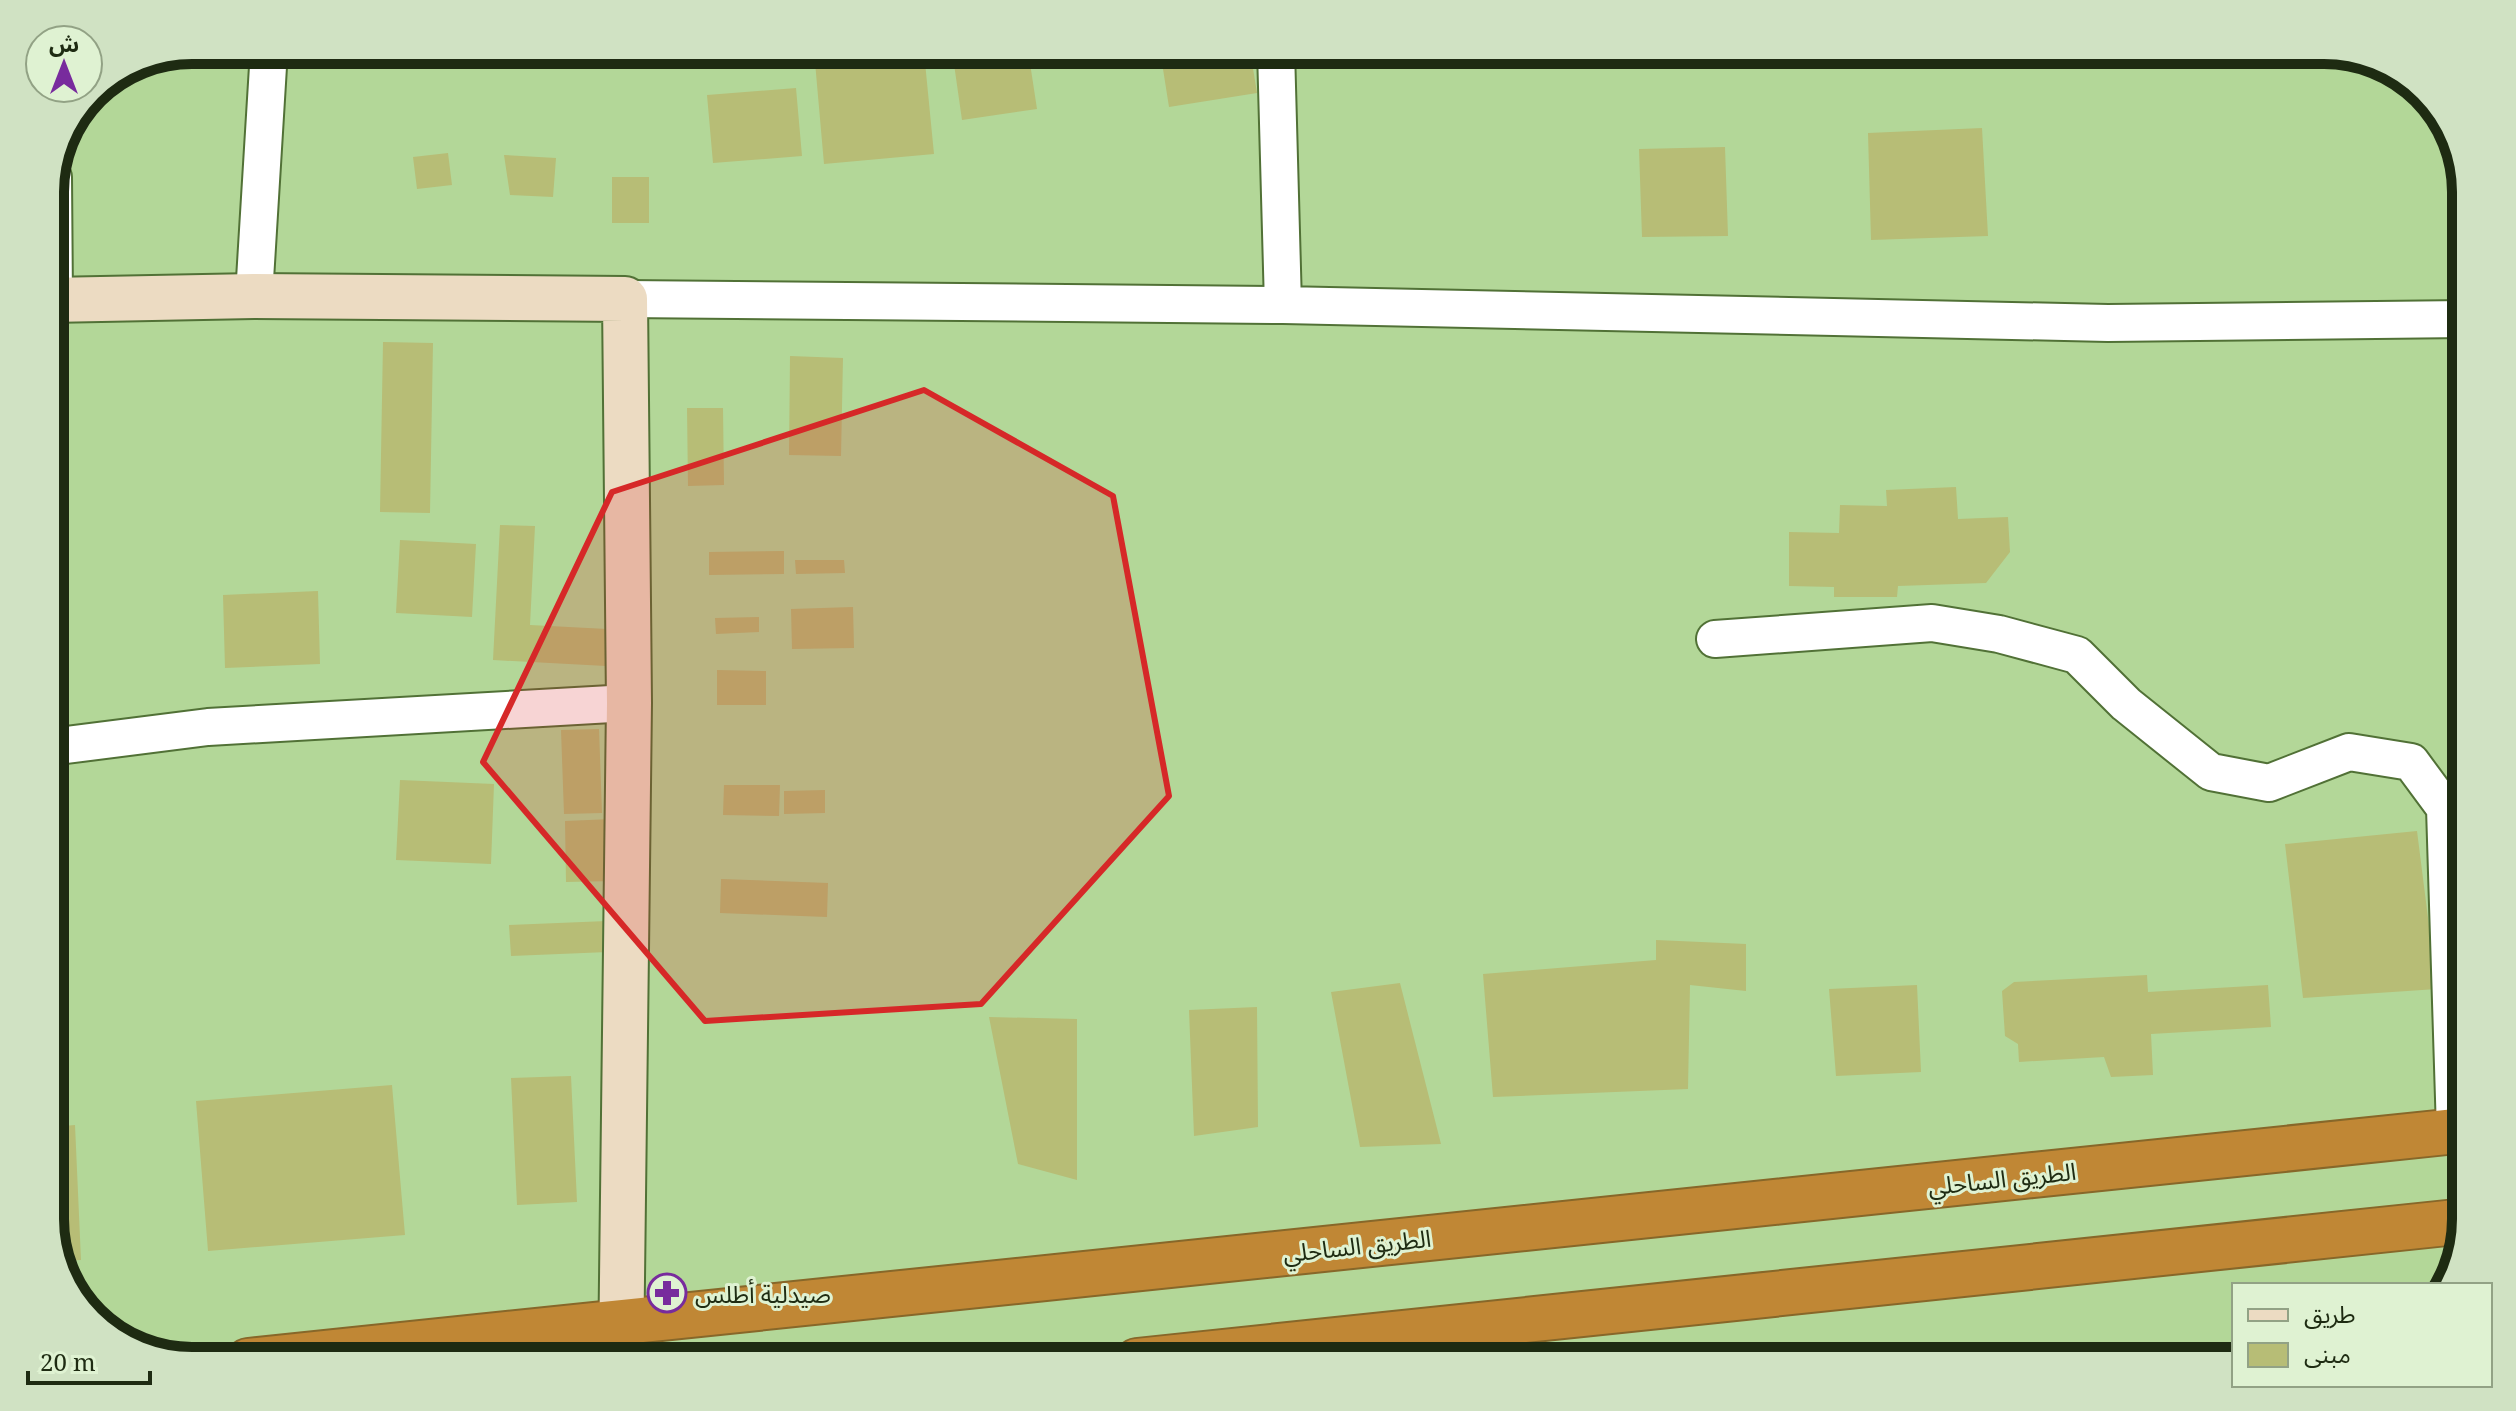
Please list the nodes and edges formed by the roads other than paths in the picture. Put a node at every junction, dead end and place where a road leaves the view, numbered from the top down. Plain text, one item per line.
1 (268, 64) edge
2 (1276, 64) edge
3 (254, 296) junction
4 (625, 299) junction
5 (64, 300) edge
6 (1283, 305) junction
7 (2452, 319) edge
8 (1715, 639) dead end
9 (629, 703) junction
10 (64, 745) edge
11 (2452, 959) edge
12 (2452, 1132) edge
13 (2452, 1222) edge
14 (621, 1342) edge
15 (523, 1347) edge
16 (1270, 1347) edge

1 - 3 street
2 - 6 street
3 - 4 street
3 - 5 street
4 - 6 street
4 - 9 street
6 - 7 street
8 - 11 street
9 - 10 street
9 - 14 street
12 - 14 highway, الطريق الساحلي
13 - 16 highway
14 - 15 highway, الطريق الساحلي

